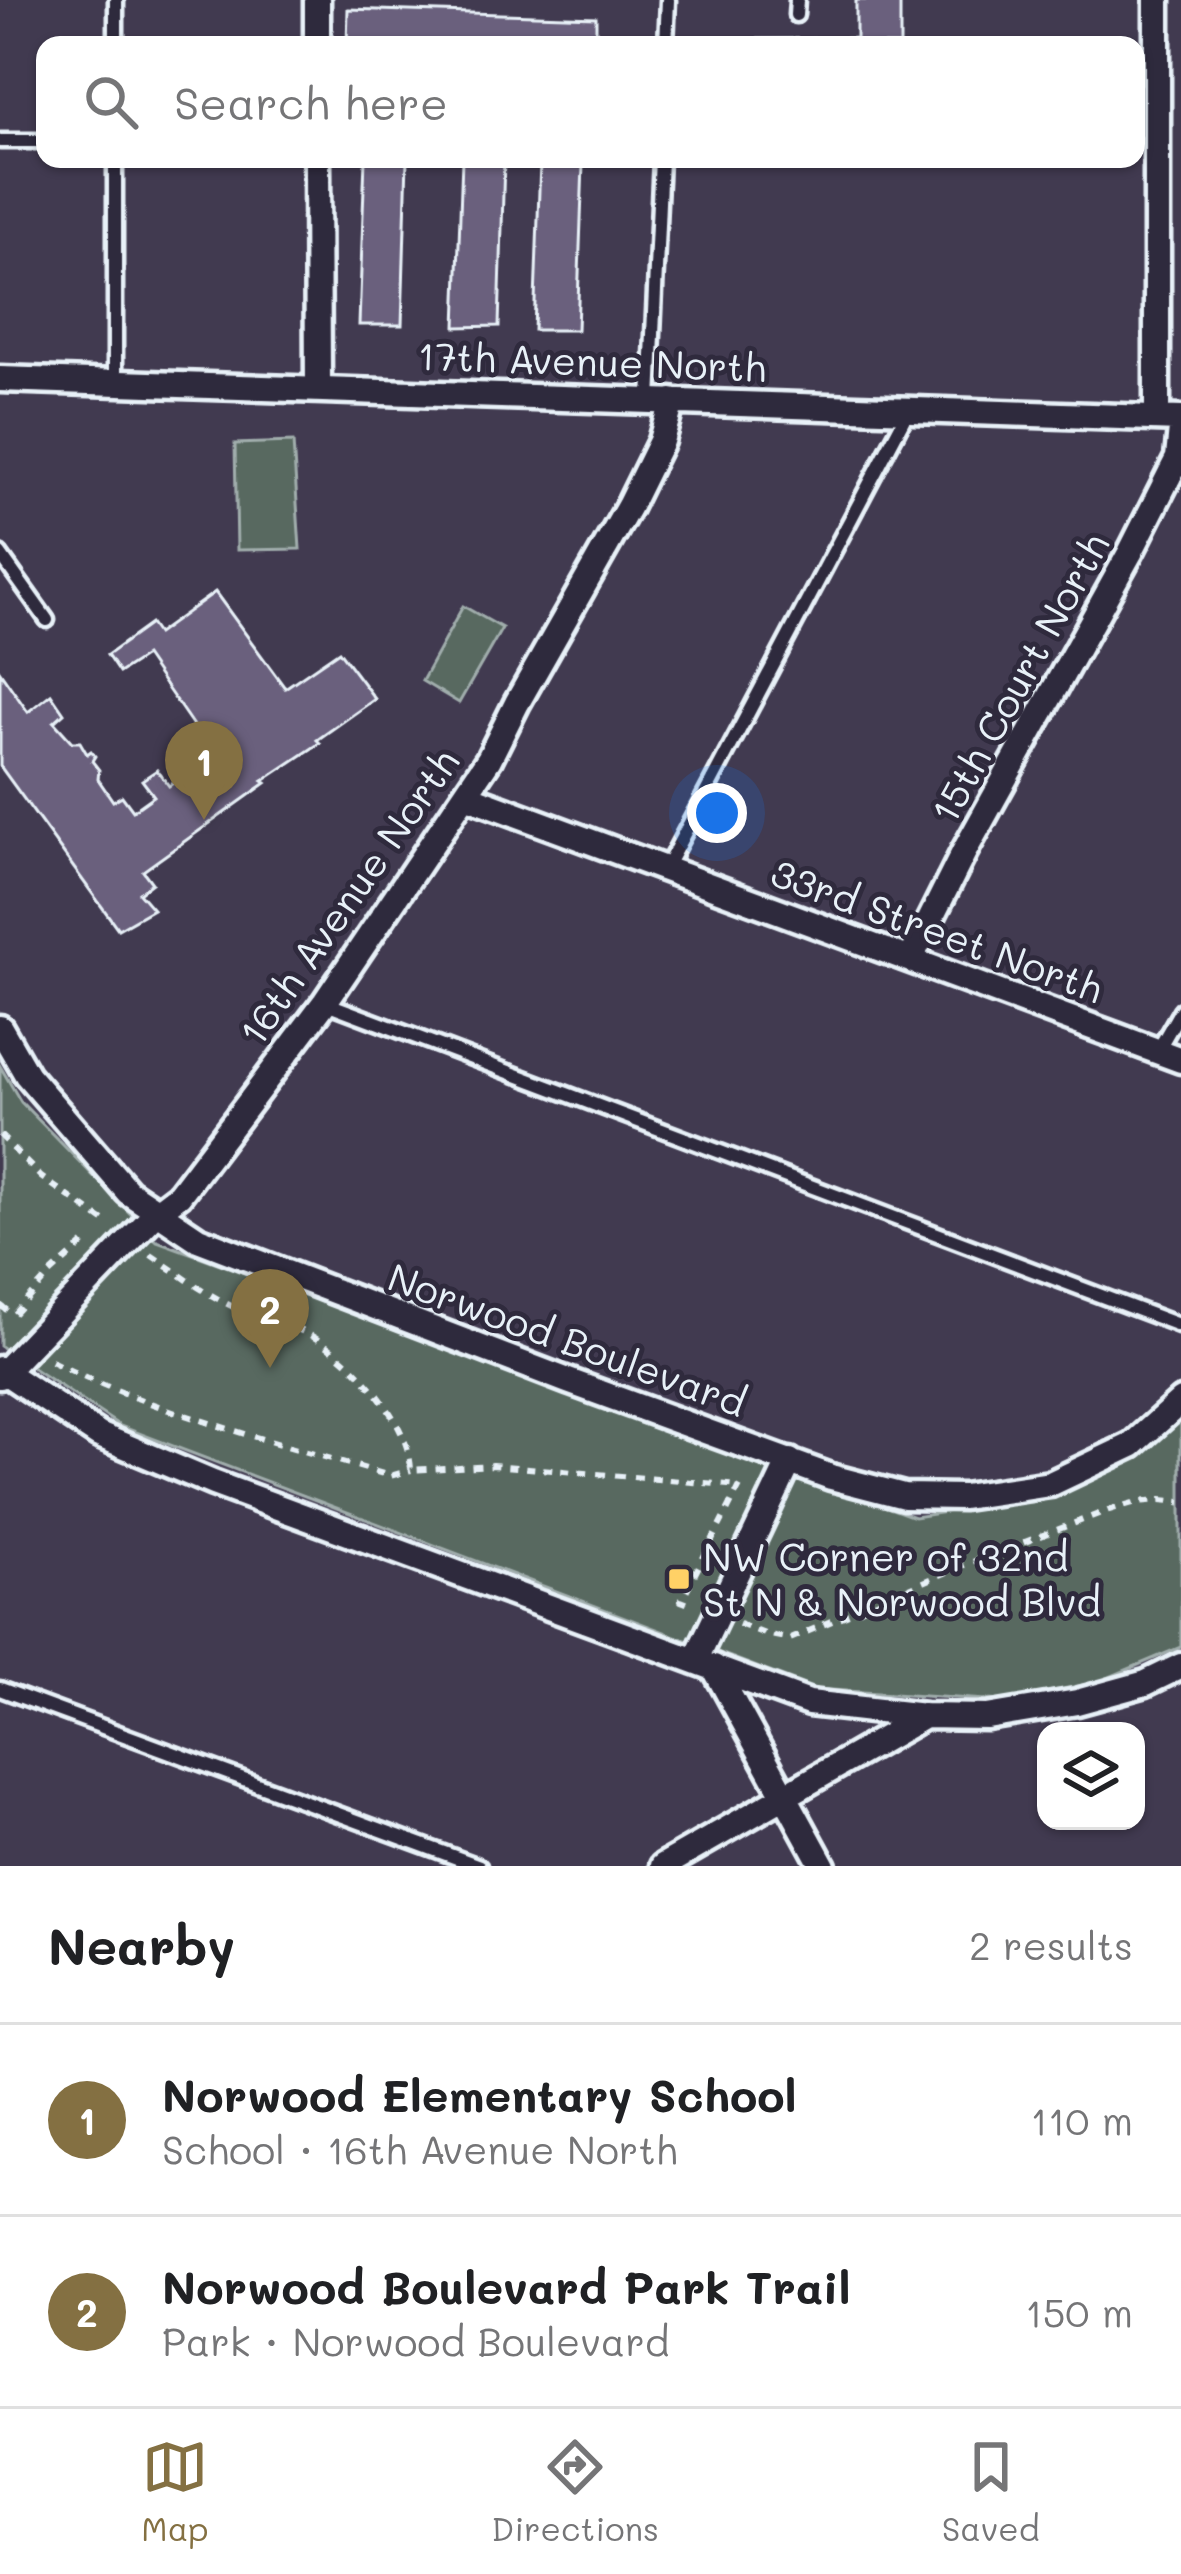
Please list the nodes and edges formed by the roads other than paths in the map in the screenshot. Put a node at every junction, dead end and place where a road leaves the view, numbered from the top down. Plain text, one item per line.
1 (116, 0) edge
2 (317, 0) edge
3 (668, 0) edge
4 (1157, 0) edge
5 (116, 36) edge
6 (317, 36) edge
7 (666, 36) edge
8 (0, 141) edge
9 (36, 141) edge
10 (116, 168) edge
11 (317, 168) edge
12 (661, 168) edge
13 (0, 380) edge
14 (115, 384) junction
15 (318, 389) junction
16 (661, 400) junction
17 (909, 410) junction
18 (1169, 418) edge
19 (1181, 429) edge
20 (0, 554) edge
21 (47, 620) dead end
22 (466, 795) junction
23 (666, 868) junction
24 (911, 958) junction
25 (325, 1002) junction
26 (1181, 1010) edge
27 (0, 1028) edge
28 (1170, 1056) edge
29 (158, 1211) junction
30 (1181, 1326) edge
31 (1, 1372) edge
32 (1181, 1401) edge
33 (790, 1461) junction
34 (704, 1664) junction
35 (1181, 1666) edge
36 (0, 1689) edge
37 (924, 1716) junction
38 (784, 1797) junction
39 (479, 1866) edge
40 (663, 1866) edge
41 (824, 1866) edge

1 - 5 lane
2 - 6 street
3 - 7 lane
4 - 18 street
8 - 9 lane
10 - 14 lane
11 - 15 street
12 - 16 lane
13 - 14 street, 17th Avenue North
14 - 15 street, 17th Avenue North
15 - 16 street, 17th Avenue North
16 - 17 street, 17th Avenue North
16 - 22 street, 16th Avenue North
17 - 18 street, 17th Avenue North
17 - 23 lane
19 - 24 street, 15th Court North
20 - 21 lane
22 - 23 street, 33rd Street North
22 - 25 street, 16th Avenue North
23 - 24 street, 33rd Street North
24 - 28 street, 33rd Street North
25 - 29 street, 16th Avenue North
25 - 30 lane
26 - 28 lane
27 - 29 street, Norwood Boulevard
29 - 31 street, 16th Avenue North
29 - 33 street, Norwood Boulevard
31 - 34 street
32 - 33 street, Norwood Boulevard
33 - 34 street
34 - 37 street
34 - 38 street
35 - 37 street
36 - 39 lane
37 - 38 street
38 - 40 street
38 - 41 street

